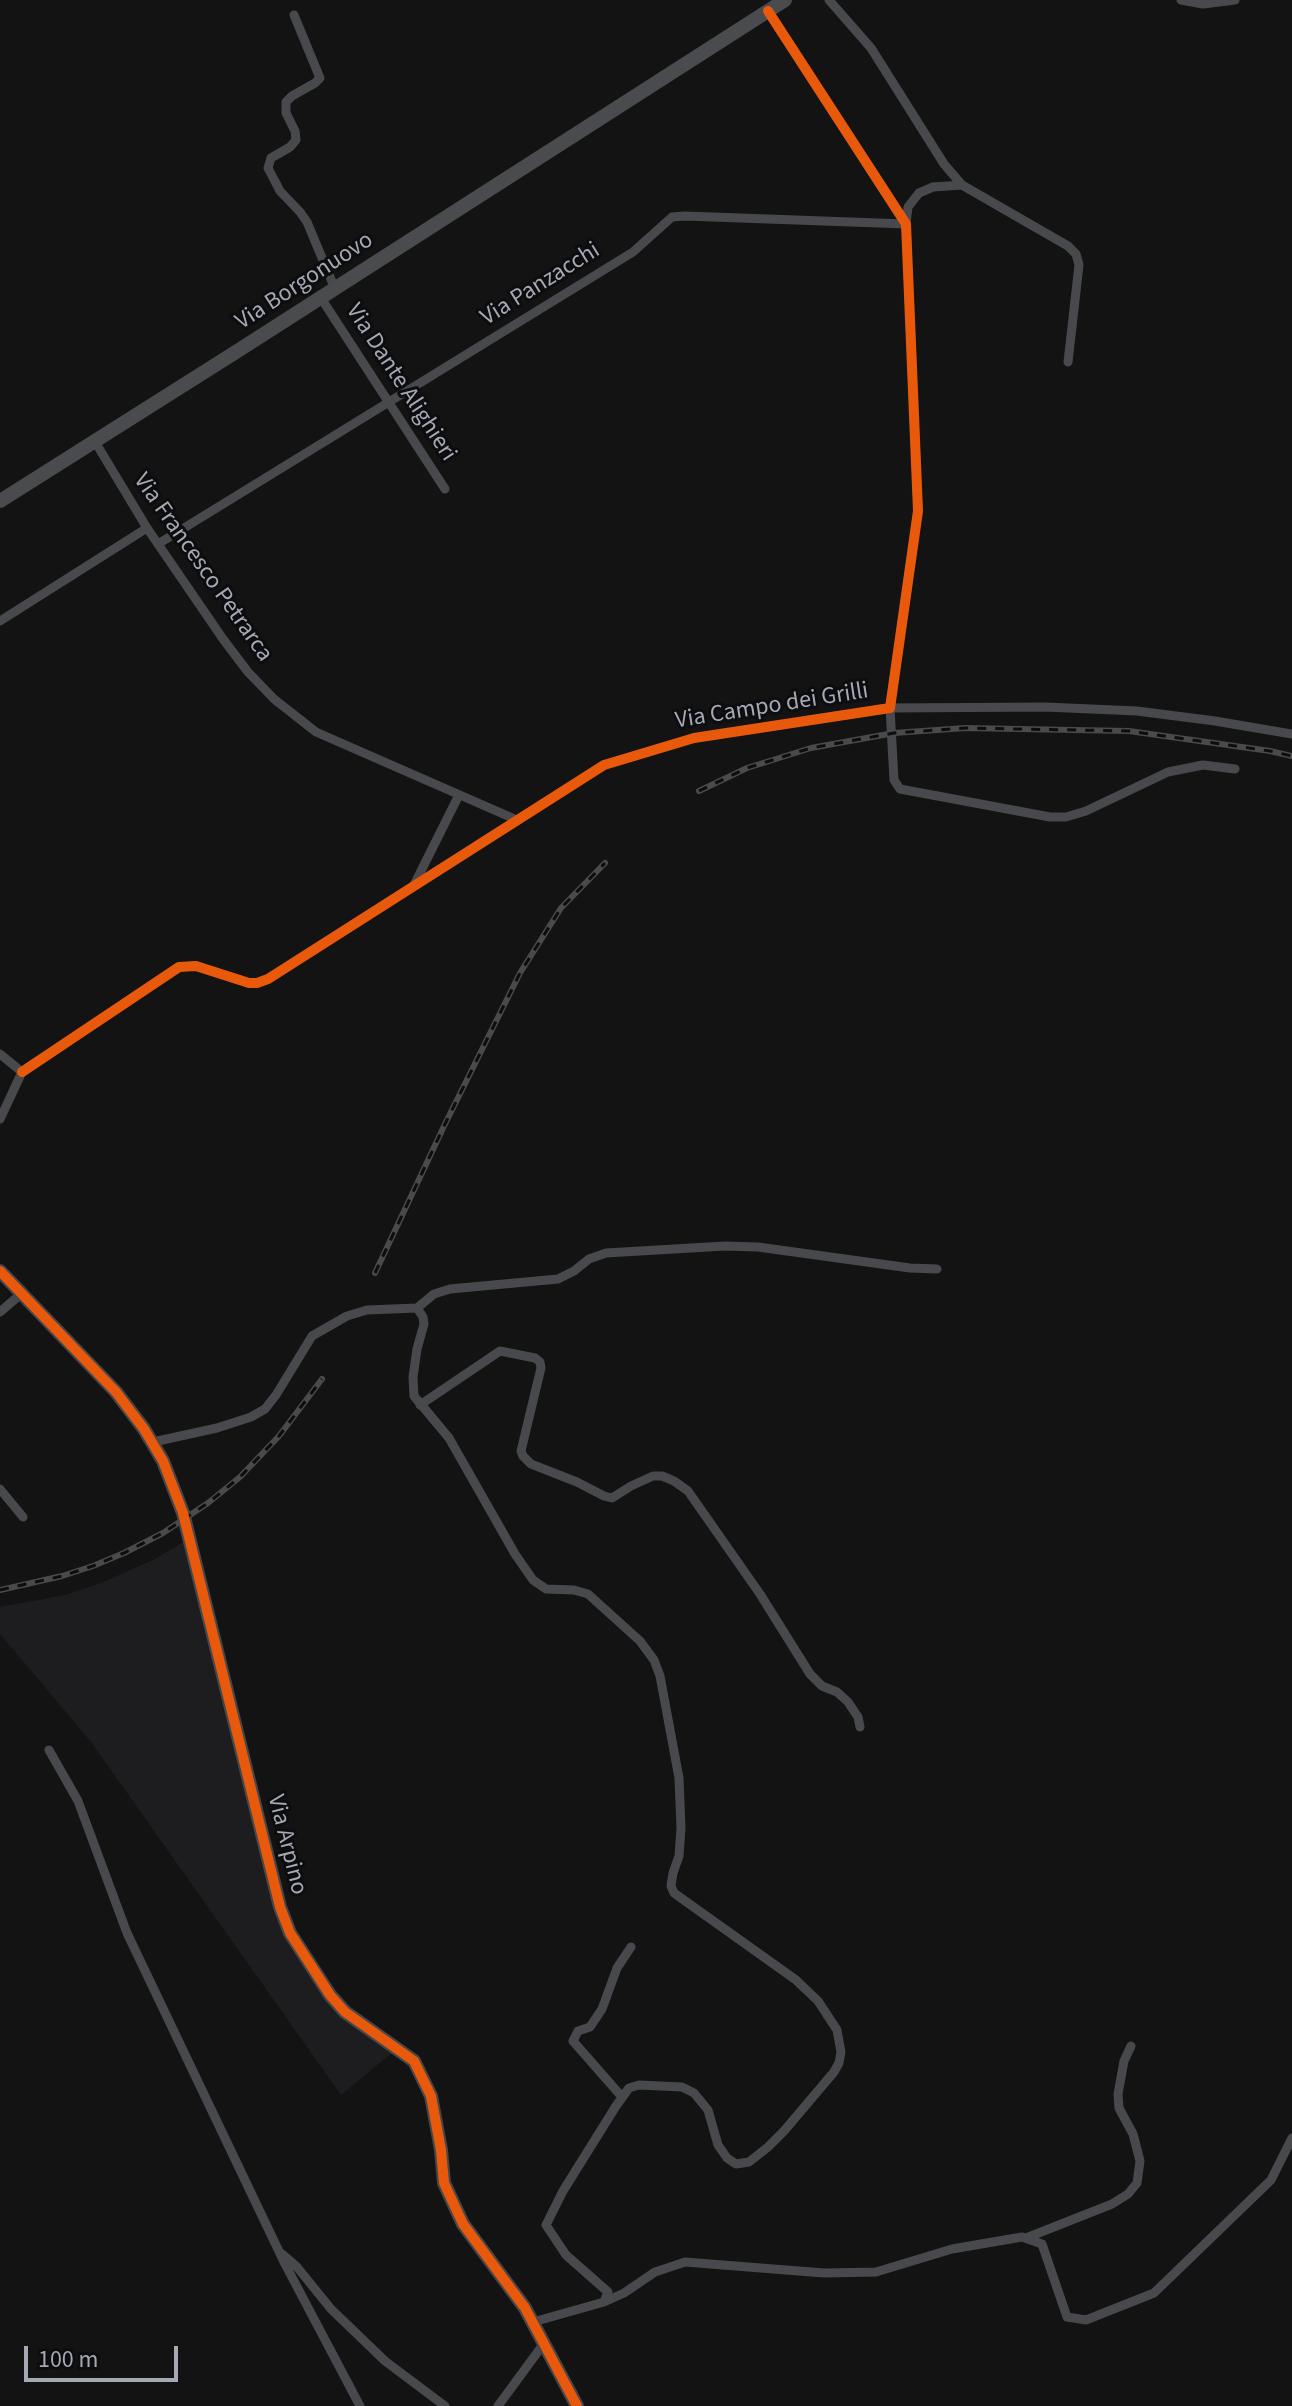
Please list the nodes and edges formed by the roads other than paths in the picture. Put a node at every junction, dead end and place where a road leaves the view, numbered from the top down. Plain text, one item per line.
1 (785, 0) edge
2 (829, 0) edge
3 (1181, 0) edge
4 (1235, 0) edge
5 (768, 11) junction
6 (294, 15) dead end
7 (962, 185) junction
8 (906, 224) junction
9 (335, 289) junction
10 (321, 298) junction
11 (1068, 362) dead end
12 (388, 402) junction
13 (94, 440) junction
14 (445, 489) dead end
15 (0, 501) edge
16 (147, 528) junction
17 (158, 544) junction
18 (0, 621) edge
19 (890, 708) junction
20 (1292, 734) edge
21 (1235, 769) dead end
22 (459, 795) junction
23 (517, 820) junction
24 (414, 886) junction
25 (0, 1054) edge
26 (22, 1072) junction
27 (0, 1119) edge
28 (937, 1269) dead end
29 (0, 1271) edge
30 (22, 1293) junction
31 (417, 1308) junction
32 (0, 1312) edge
33 (420, 1405) junction
34 (153, 1442) junction
35 (0, 1489) edge
36 (23, 1517) dead end
37 (860, 1727) dead end
38 (49, 1750) dead end
39 (631, 1947) dead end
40 (1131, 2046) dead end
41 (622, 2097) junction
42 (1292, 2138) edge
43 (1026, 2238) junction
44 (280, 2252) junction
45 (604, 2302) junction
46 (533, 2322) junction
47 (545, 2342) junction
48 (360, 2406) edge
49 (445, 2406) edge
50 (498, 2406) edge
51 (577, 2406) edge

1 - 5 main road, Via Borgonuovo
2 - 7 street
3 - 4 street
5 - 8 street
5 - 9 main road, Via Borgonuovo
6 - 9 street
7 - 8 street
7 - 11 street
8 - 12 street, Via Panzacchi
8 - 19 street, Via Campo dei Grilli
9 - 10 main road, Via Borgonuovo
10 - 12 street, Via Dante Alighieri
10 - 13 main road, Via Borgonuovo
12 - 14 street, Via Dante Alighieri
12 - 17 street, Via Panzacchi
13 - 15 main road, Via Borgonuovo
13 - 16 street, Via Francesco Petrarca
16 - 17 street, Via Francesco Petrarca
16 - 18 street
17 - 22 street, Via Francesco Petrarca
19 - 20 street
19 - 21 street
19 - 23 street, Via Campo dei Grilli
22 - 23 street, Via Francesco Petrarca
22 - 24 street
23 - 24 street, Via Campo dei Grilli
24 - 26 street, Via Campo dei Grilli
25 - 26 street
26 - 27 street
28 - 31 street
29 - 30 street, Via Arpino
30 - 32 street
30 - 34 street, Via Arpino
31 - 33 street
31 - 34 street
33 - 37 street
33 - 41 street
34 - 46 street, Via Arpino
35 - 36 street
38 - 44 street
39 - 41 street
40 - 43 street
41 - 45 street
42 - 43 street
43 - 45 street
44 - 48 street
44 - 49 street
45 - 46 street
46 - 47 street, Via Arpino
47 - 50 street
47 - 51 street, Via Arpino

